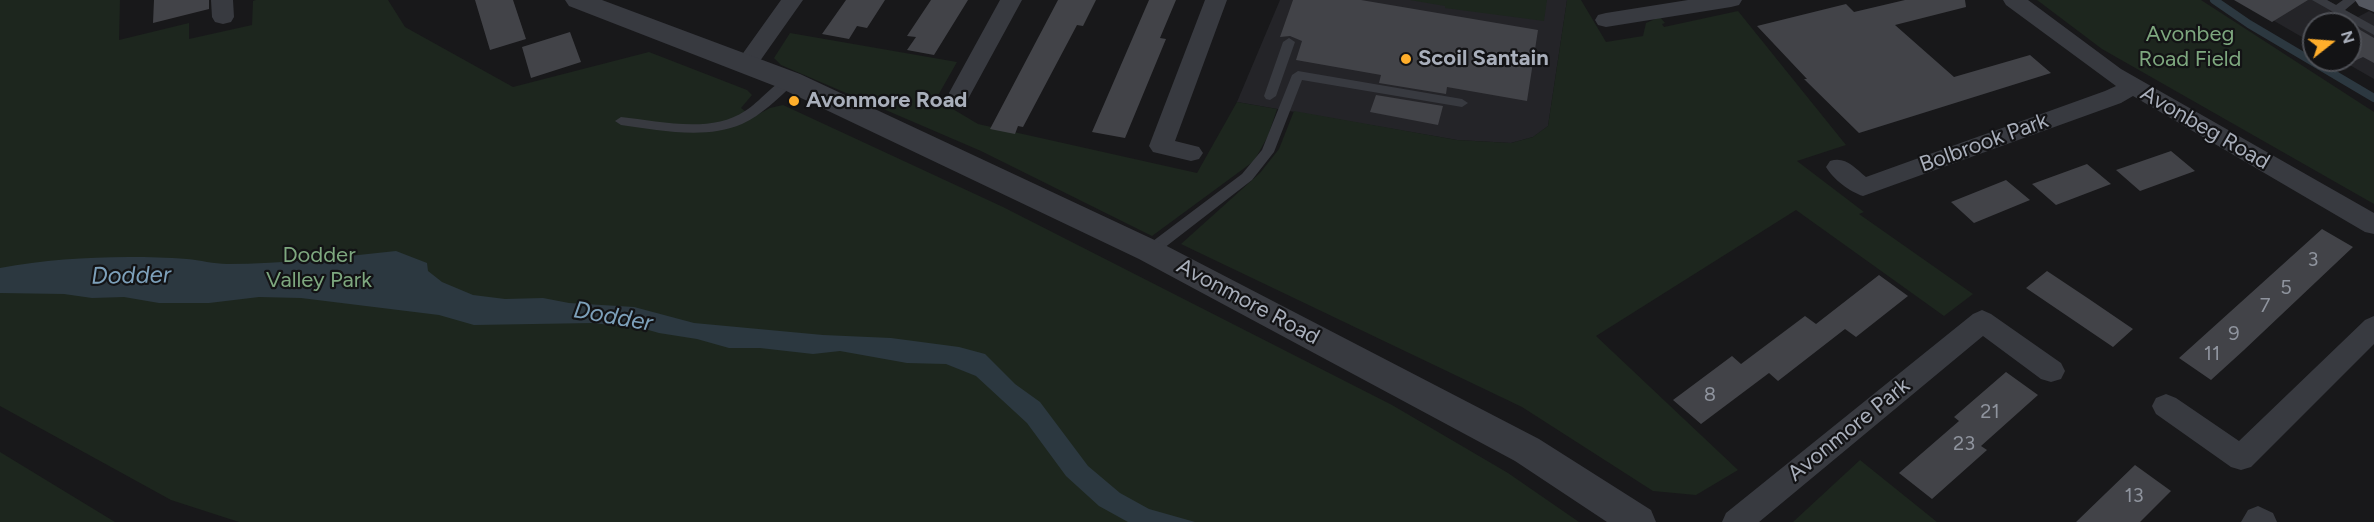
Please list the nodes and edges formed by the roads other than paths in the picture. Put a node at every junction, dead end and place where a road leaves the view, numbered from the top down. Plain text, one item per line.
1 (578, 0) edge
2 (792, 0) edge
3 (1011, 0) edge
4 (1216, 0) edge
5 (1731, 0) edge
6 (2014, 0) edge
7 (2318, 0) edge
8 (2351, 0) edge
9 (2369, 0) edge
10 (2374, 3) edge
11 (2337, 10) junction
12 (1606, 20) dead end
13 (2374, 31) edge
14 (1289, 42) dead end
15 (747, 63) junction
16 (1279, 72) junction
17 (1298, 75) junction
18 (790, 81) junction
19 (2133, 86) junction
20 (960, 93) dead end
21 (1270, 96) dead end
22 (1462, 104) dead end
23 (621, 121) dead end
24 (1191, 153) dead end
25 (1838, 167) dead end
26 (2374, 225) edge
27 (1150, 251) junction
28 (2374, 327) edge
29 (2051, 370) dead end
30 (2166, 406) dead end
31 (1638, 522) edge
32 (1737, 522) edge
33 (2256, 522) edge
34 (2262, 522) edge

1 - 15 street, Avonmore Road
2 - 15 street
3 - 20 street
4 - 24 street
5 - 12 street
6 - 19 street, Avonbeg Road
7 - 11 lane
8 - 11 lane
9 - 10 main road
11 - 13 lane
14 - 16 lane
15 - 18 street, Avonmore Road
16 - 17 lane
16 - 21 lane
17 - 22 lane
17 - 27 lane
18 - 23 lane
18 - 27 street, Avonmore Road
19 - 25 street, Bolbrook Park
19 - 26 street, Avonbeg Road
27 - 31 street, Avonmore Road
28 - 30 street
29 - 32 street, Avonmore Park
33 - 34 street

